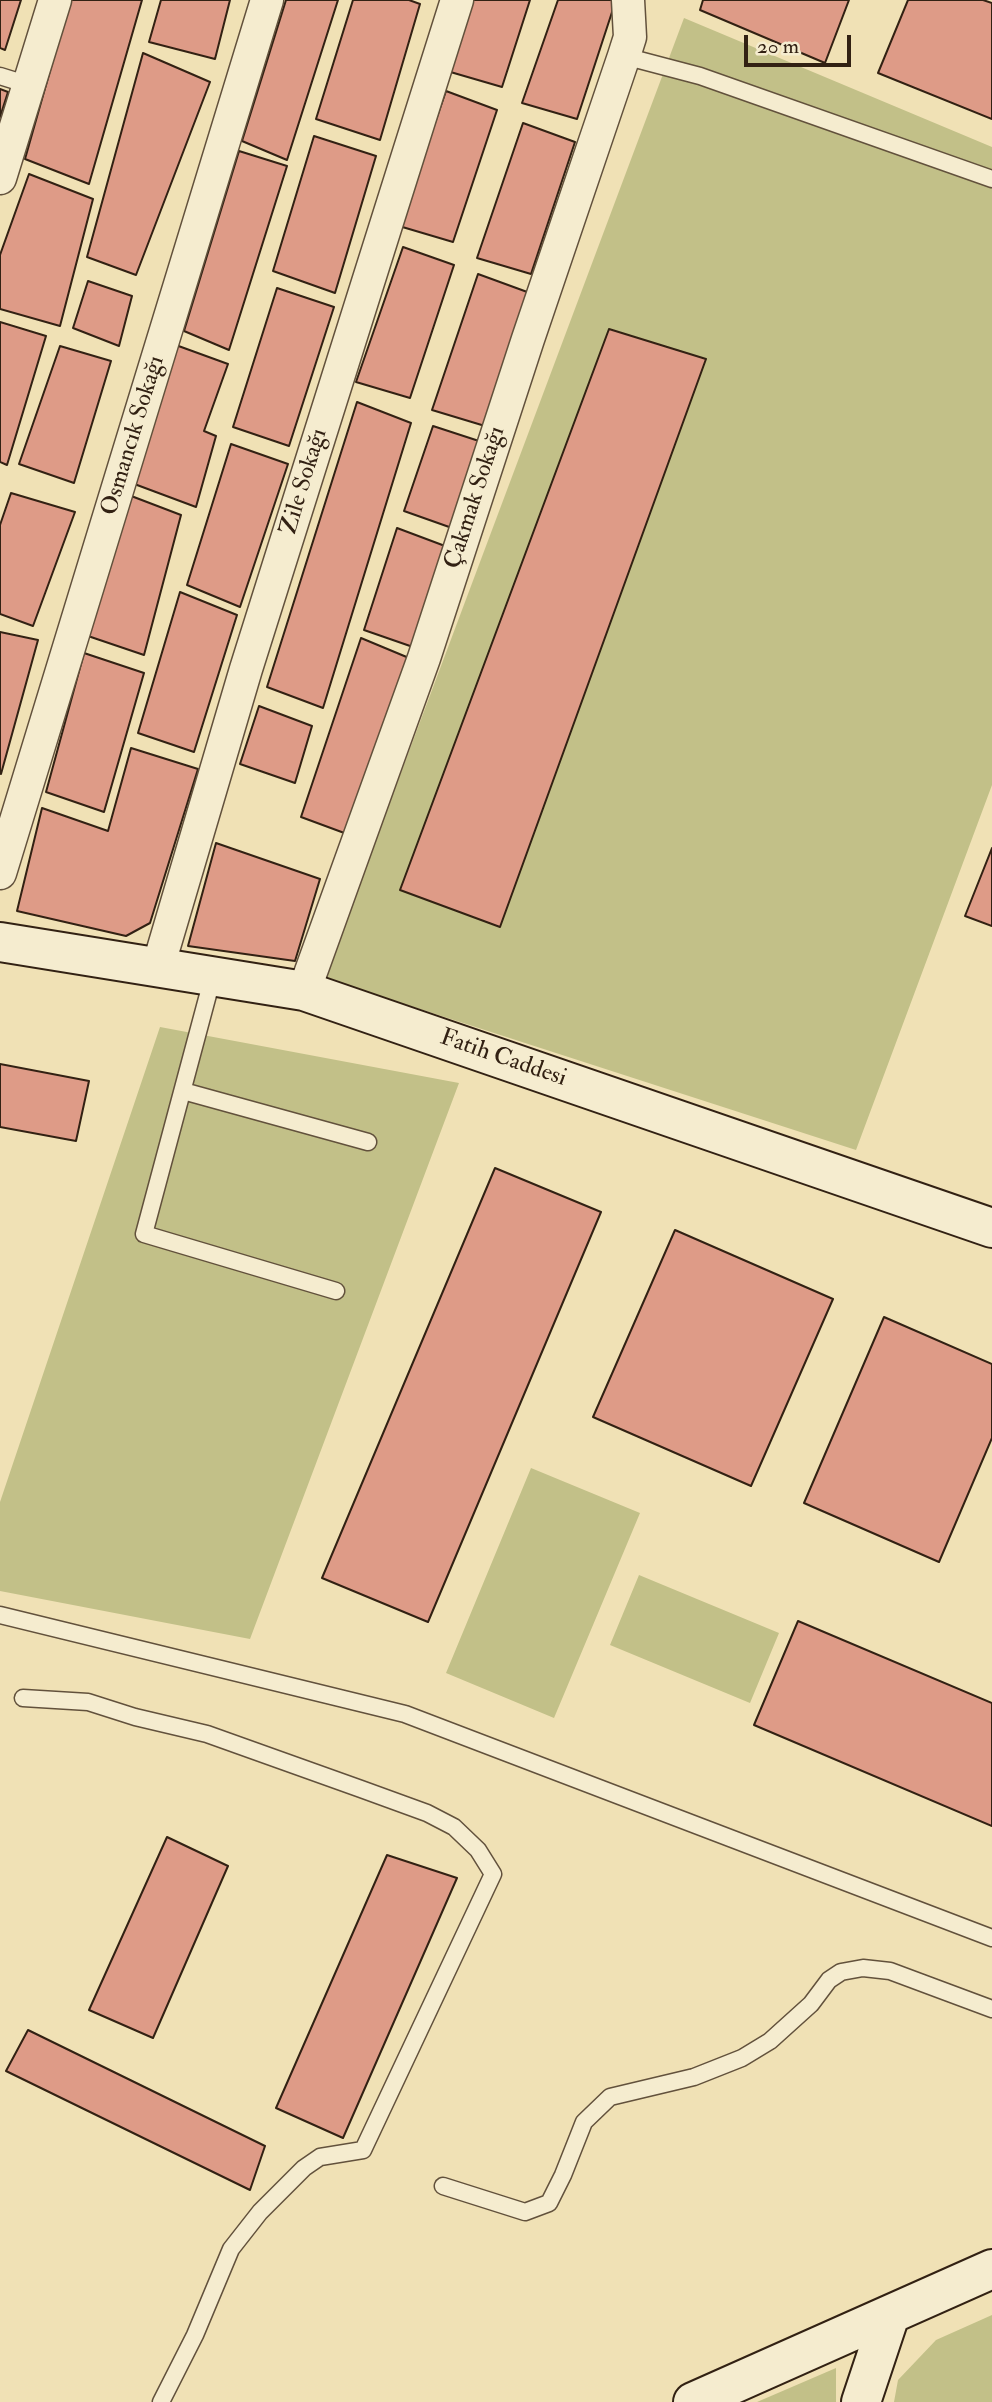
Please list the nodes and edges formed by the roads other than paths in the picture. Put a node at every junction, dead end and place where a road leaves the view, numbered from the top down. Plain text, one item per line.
1 (55, 0) edge
2 (267, 0) edge
3 (457, 0) edge
4 (628, 0) edge
5 (624, 56) junction
6 (14, 81) edge
7 (0, 178) edge
8 (992, 179) edge
9 (0, 873) edge
10 (0, 942) edge
11 (158, 967) junction
12 (213, 976) junction
13 (304, 991) junction
14 (183, 1091) junction
15 (368, 1142) dead end
16 (992, 1228) edge
17 (337, 1291) dead end
18 (0, 1615) edge
19 (23, 1698) dead end
20 (992, 1938) edge
21 (992, 2009) edge
22 (443, 2186) dead end
23 (992, 2269) edge
24 (890, 2315) junction
25 (161, 2402) edge
26 (694, 2402) edge
27 (861, 2402) edge

1 - 6 street
2 - 9 street, Osmancık Sokağı
3 - 11 street, Zile Sokağı
4 - 5 street, Çakmak Sokağı
5 - 8 lane
5 - 13 street, Çakmak Sokağı
6 - 7 street
10 - 11 main road, Fatih Caddesi
11 - 12 main road, Fatih Caddesi
12 - 13 main road, Fatih Caddesi
12 - 14 lane
13 - 16 main road, Fatih Caddesi
14 - 15 lane
14 - 17 lane
18 - 20 lane
19 - 25 lane
21 - 22 lane
23 - 24 main road
24 - 26 main road
24 - 27 main road

